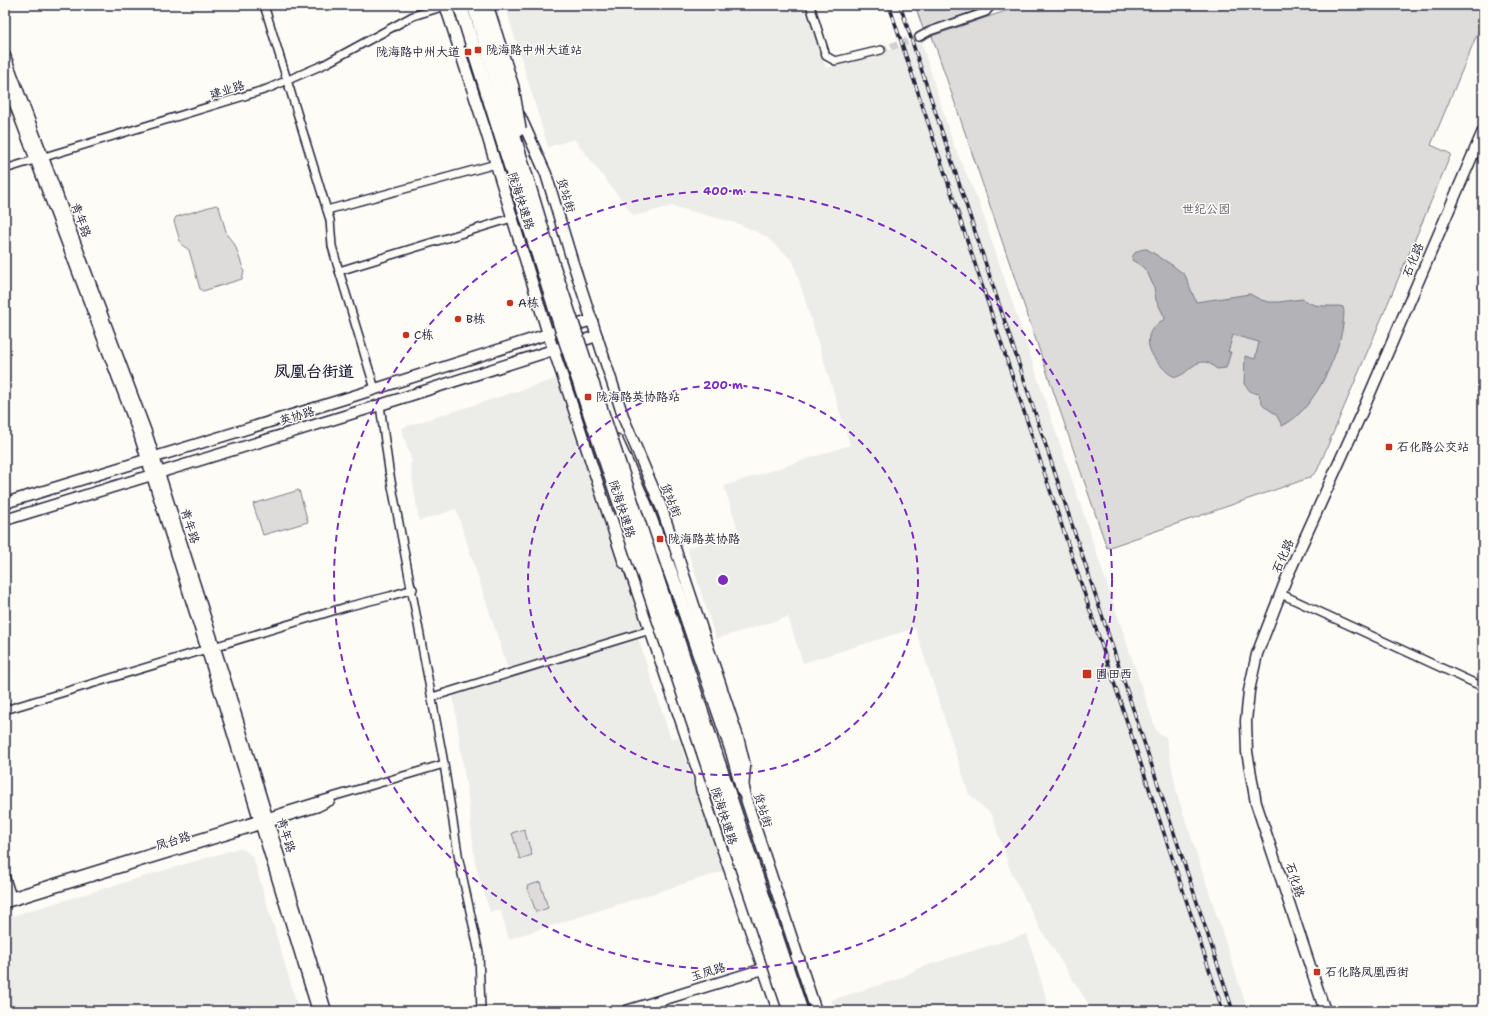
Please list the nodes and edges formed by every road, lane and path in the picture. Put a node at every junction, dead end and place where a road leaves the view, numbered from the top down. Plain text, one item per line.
1 (264, 5) edge
2 (446, 5) edge
3 (460, 5) edge
4 (474, 5) edge
5 (480, 5) edge
6 (486, 5) edge
7 (810, 5) edge
8 (992, 5) edge
9 (919, 37) tunnel mouth
10 (881, 50) tunnel mouth
11 (5, 56) edge
12 (481, 73) junction
13 (5, 78) edge
14 (287, 81) junction
15 (1483, 131) edge
16 (40, 159) junction
17 (496, 164) junction
18 (5, 169) edge
19 (529, 186) junction
20 (327, 210) junction
21 (512, 218) junction
22 (339, 271) junction
23 (592, 320) junction
24 (548, 334) junction
25 (597, 336) junction
26 (553, 350) junction
27 (375, 389) junction
28 (598, 401) junction
29 (380, 405) junction
30 (151, 459) junction
31 (605, 460) junction
32 (155, 474) junction
33 (5, 503) edge
34 (5, 520) edge
35 (413, 589) junction
36 (1281, 594) junction
37 (647, 631) junction
38 (211, 648) junction
39 (1483, 687) edge
40 (432, 697) junction
41 (5, 710) edge
42 (444, 764) junction
43 (743, 790) junction
44 (703, 791) junction
45 (264, 821) junction
46 (5, 875) edge
47 (10, 898) edge
48 (5, 904) edge
49 (799, 958) junction
50 (763, 969) junction
51 (318, 1011) edge
52 (326, 1011) edge
53 (480, 1011) edge
54 (626, 1011) edge
55 (778, 1011) edge
56 (790, 1011) edge
57 (801, 1011) edge
58 (816, 1011) edge
59 (1325, 1011) edge

1 - 14 street
2 - 12 highway, bridge
2 - 14 street, 建业路
2 - 17 street
3 - 12 highway, 陇海快速路, bridge
4 - 19 highway, 陇海快速路, bridge
5 - 23 street, 货站街
6 - 19 highway, bridge
7 - 10 street
8 - 9 street
11 - 16 street, 青年路
12 - 31 highway, 陇海快速路, bridge
13 - 16 street, 青年路
14 - 16 street, 建业路
14 - 20 street
15 - 36 street, 石化路
16 - 18 street, 建业路
16 - 30 street, 青年路
17 - 20 street
17 - 21 street
19 - 28 highway, 陇海快速路, bridge
20 - 22 street
21 - 22 street
21 - 24 street
22 - 27 street
23 - 24 street, 英协路
23 - 25 street, 货站街
24 - 26 street
24 - 27 street, 英协路
25 - 26 street, 英协路
25 - 43 street, 货站街
26 - 29 street, 英协路
26 - 37 street
27 - 30 street, 英协路
28 - 43 highway, bridge
28 - 57 highway, 陇海快速路, bridge
29 - 32 street, 英协路
29 - 35 street
30 - 32 street, 青年路
30 - 33 street, 英协路
31 - 44 highway, bridge
31 - 56 highway, 陇海快速路, bridge
32 - 34 street, 英协路
32 - 38 street, 青年路
35 - 38 street
35 - 40 street
36 - 39 street
36 - 59 street, 石化路
37 - 40 street
37 - 44 street
38 - 41 street
38 - 45 street, 青年路
40 - 42 street
42 - 45 street, 凤台路
42 - 53 street
43 - 49 street, 货站街
44 - 50 street
45 - 47 street, 凤台路
45 - 51 street, 青年路
45 - 52 street, 青年路
46 - 47 street
47 - 48 street, 凤台路
49 - 50 street, 玉凤路
49 - 58 street, 货站街
50 - 54 street, 玉凤路
50 - 55 street

